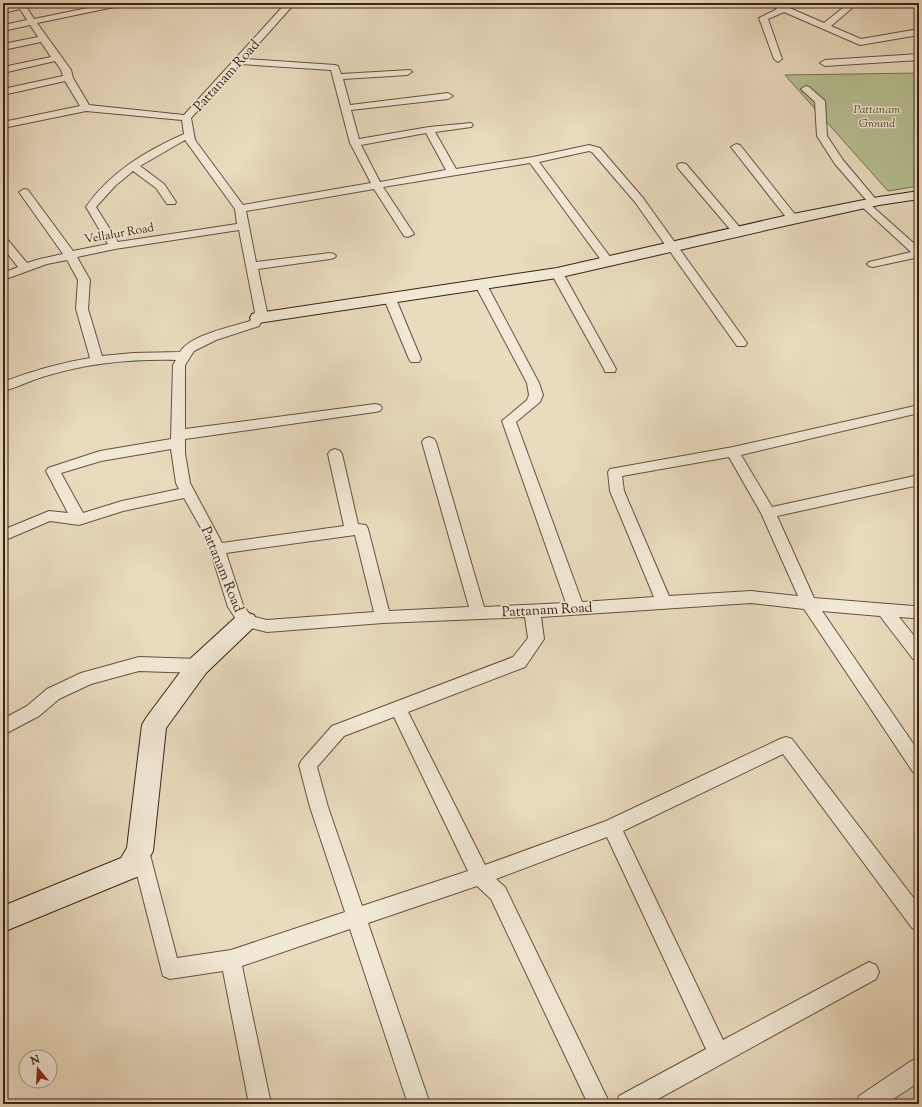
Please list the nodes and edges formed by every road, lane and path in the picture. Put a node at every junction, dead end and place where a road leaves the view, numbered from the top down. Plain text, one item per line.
1 (82, 3) edge
2 (124, 3) edge
3 (291, 3) edge
4 (771, 3) edge
5 (21, 5) edge
6 (847, 5) edge
7 (782, 9) junction
8 (3, 10) edge
9 (56, 17) junction
10 (32, 22) junction
11 (826, 27) junction
12 (3, 28) edge
13 (919, 32) edge
14 (43, 39) junction
15 (3, 47) edge
16 (919, 57) edge
17 (57, 58) junction
18 (778, 60) dead end
19 (239, 61) junction
20 (825, 63) dead end
21 (3, 70) edge
22 (407, 72) dead end
23 (338, 77) junction
24 (68, 78) junction
25 (806, 88) dead end
26 (3, 92) edge
27 (448, 96) dead end
28 (86, 108) junction
29 (346, 108) junction
30 (186, 118) junction
31 (3, 125) edge
32 (468, 125) dead end
33 (429, 130) junction
34 (189, 135) junction
35 (355, 143) junction
36 (736, 147) dead end
37 (533, 160) junction
38 (134, 166) junction
39 (682, 166) dead end
40 (453, 173) junction
41 (377, 185) junction
42 (24, 192) dead end
43 (919, 195) edge
44 (171, 202) dead end
45 (869, 204) junction
46 (240, 209) junction
47 (793, 219) junction
48 (243, 226) junction
49 (738, 232) junction
50 (408, 234) dead end
51 (3, 241) edge
52 (115, 246) junction
53 (674, 248) junction
54 (919, 254) edge
55 (70, 255) junction
56 (330, 256) dead end
57 (608, 262) junction
58 (873, 264) dead end
59 (251, 266) junction
60 (25, 268) junction
61 (557, 274) junction
62 (3, 277) edge
63 (481, 285) junction
64 (390, 299) junction
65 (258, 318) junction
66 (741, 343) dead end
67 (185, 356) junction
68 (415, 359) dead end
69 (97, 360) junction
70 (610, 369) dead end
71 (3, 387) edge
72 (375, 408) dead end
73 (919, 409) edge
74 (178, 439) junction
75 (429, 442) dead end
76 (733, 452) junction
77 (335, 454) dead end
78 (919, 480) edge
79 (188, 492) junction
80 (768, 513) junction
81 (79, 520) junction
82 (352, 530) junction
83 (3, 536) edge
84 (217, 549) junction
85 (664, 603) junction
86 (809, 604) junction
87 (576, 608) junction
88 (532, 610) junction
89 (884, 610) junction
90 (919, 610) edge
91 (478, 613) junction
92 (383, 617) junction
93 (246, 621) junction
94 (919, 654) edge
95 (198, 666) junction
96 (398, 708) junction
97 (3, 728) edge
98 (919, 767) edge
99 (612, 827) junction
100 (140, 851) junction
101 (480, 876) junction
102 (355, 918) junction
103 (3, 919) edge
104 (919, 921) edge
105 (231, 960) junction
106 (869, 972) dead end
107 (719, 1054) junction
108 (919, 1069) edge
109 (260, 1104) edge
110 (419, 1104) edge
111 (599, 1104) edge
112 (627, 1104) edge
113 (867, 1104) edge

1 - 9 street
2 - 9 street
3 - 19 street, Pattanam Road
4 - 7 street
5 - 8 street
5 - 10 street
6 - 11 street
7 - 11 street
7 - 18 street
9 - 10 street
10 - 12 street
10 - 14 street
11 - 13 street
14 - 15 street
14 - 17 street
16 - 20 street
17 - 21 street
17 - 24 street
19 - 23 street
19 - 30 street, Pattanam Road
22 - 23 street
23 - 29 street
24 - 26 street
24 - 28 street
25 - 45 street
27 - 29 street
28 - 30 street
28 - 31 street
29 - 35 street
30 - 34 street, Pattanam Road
32 - 33 street
33 - 35 street
33 - 40 street
34 - 38 street
34 - 46 street, Pattanam Road
35 - 41 street
36 - 47 street
37 - 40 street
37 - 53 street
37 - 57 street
38 - 44 street
38 - 52 street
39 - 49 street
40 - 41 street
41 - 46 street
41 - 50 street
42 - 55 street
43 - 45 street
45 - 47 street
45 - 54 street
46 - 48 street, Pattanam Road
47 - 49 street
48 - 52 street, Vellalur Road
48 - 59 street, Pattanam Road
49 - 53 street
51 - 60 street
52 - 55 street, Vellalur Road
53 - 57 street
53 - 66 street
54 - 58 street
55 - 60 street, Vellalur Road
55 - 69 street
56 - 59 street
57 - 61 street
59 - 65 street, Pattanam Road
60 - 62 street, Vellalur Road
61 - 63 street
61 - 70 street
63 - 64 street
63 - 87 street
64 - 65 street
64 - 68 street
65 - 67 street, Pattanam Road
67 - 69 street
67 - 74 street, Pattanam Road
69 - 71 street
72 - 74 street
73 - 76 street
74 - 79 street, Pattanam Road
74 - 81 street
75 - 91 street
76 - 80 street
76 - 85 street
77 - 82 street
78 - 80 street
79 - 81 street
79 - 84 street, Pattanam Road
80 - 86 street
81 - 83 street
82 - 84 street
82 - 92 street
84 - 93 street, Pattanam Road
85 - 86 street, Pattanam Road
85 - 87 street, Pattanam Road
86 - 89 street, Pattanam Road
86 - 98 street
87 - 88 street, Pattanam Road
88 - 91 street, Pattanam Road
88 - 96 street
89 - 90 street, Pattanam Road
89 - 94 street
91 - 92 street, Pattanam Road
92 - 93 street, Pattanam Road
93 - 95 street
95 - 97 street
95 - 100 street
96 - 101 street
96 - 102 street
99 - 101 street
99 - 104 street
99 - 107 street
100 - 103 street
100 - 105 street
101 - 102 street
101 - 111 street
102 - 105 street
102 - 110 street
105 - 109 street
106 - 107 street
107 - 112 street
108 - 113 street

